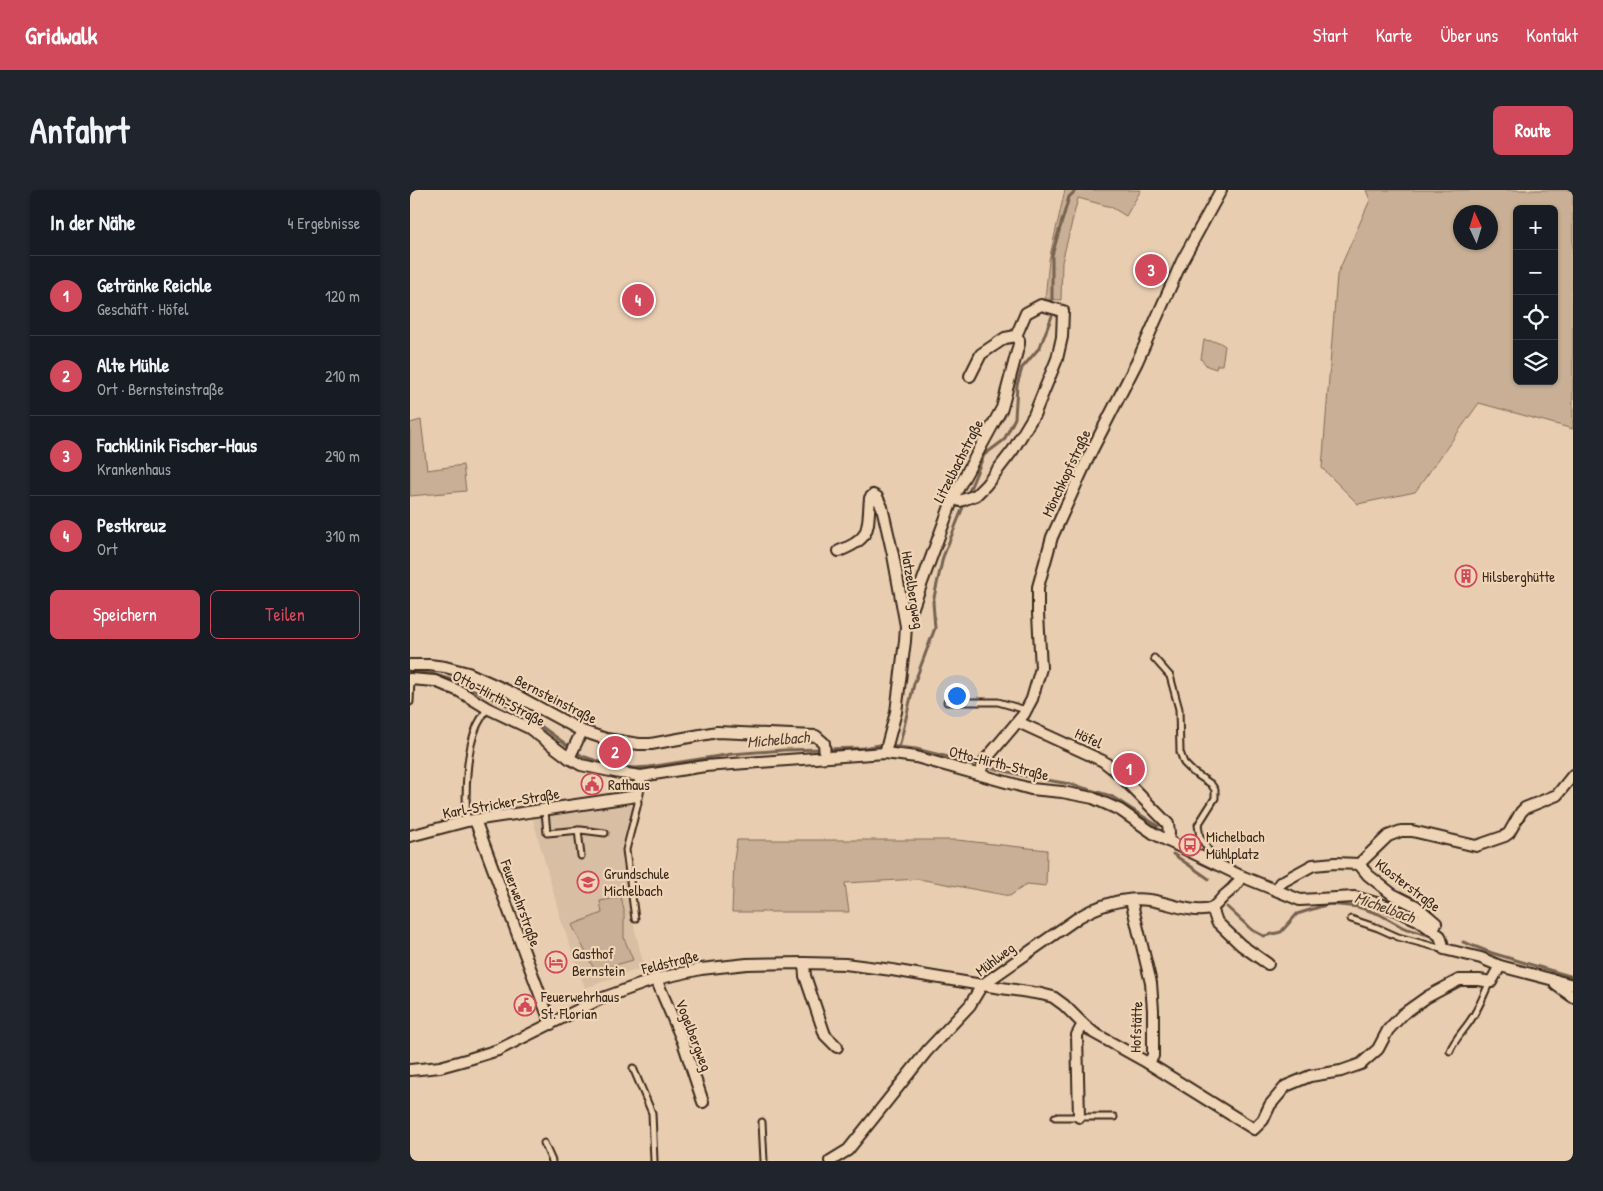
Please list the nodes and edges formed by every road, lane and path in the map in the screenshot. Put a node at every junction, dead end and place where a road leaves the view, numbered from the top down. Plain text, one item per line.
1 (1221, 190) edge
2 (1016, 336) junction
3 (970, 376) dead end
4 (961, 499) junction
5 (839, 551) dead end
6 (906, 626) junction
7 (1154, 658) dead end
8 (410, 665) edge
9 (411, 679) edge
10 (410, 702) edge
11 (947, 702) dead end
12 (487, 708) junction
13 (1026, 710) junction
14 (1018, 722) junction
15 (582, 731) junction
16 (886, 748) junction
17 (825, 751) junction
18 (572, 752) junction
19 (980, 771) junction
20 (1573, 775) edge
21 (641, 776) junction
22 (636, 796) junction
23 (545, 810) junction
24 (471, 820) junction
25 (578, 830) junction
26 (605, 833) dead end
27 (410, 836) edge
28 (1168, 841) junction
29 (581, 856) dead end
30 (1207, 860) junction
31 (1359, 864) junction
32 (1241, 876) junction
33 (1276, 890) junction
34 (1131, 900) junction
35 (1212, 908) junction
36 (635, 919) dead end
37 (1351, 919) dead end
38 (1432, 930) junction
39 (1444, 949) junction
40 (804, 963) junction
41 (1268, 964) dead end
42 (1500, 966) junction
43 (656, 979) junction
44 (1555, 980) junction
45 (1491, 982) junction
46 (1573, 985) edge
47 (982, 986) junction
48 (1573, 997) edge
49 (551, 1024) junction
50 (1083, 1024) junction
51 (837, 1047) dead end
52 (1450, 1051) dead end
53 (1148, 1063) junction
54 (633, 1068) dead end
55 (410, 1070) edge
56 (703, 1102) dead end
57 (1079, 1116) junction
58 (1055, 1117) dead end
59 (1114, 1117) dead end
60 (762, 1122) dead end
61 (544, 1143) dead end
62 (552, 1161) edge
63 (654, 1161) edge
64 (764, 1161) edge
65 (830, 1161) edge

1 - 13 street, Mönchkopfstraße
2 - 3 street
2 - 4 street, Litzelbachstraße
2 - 4 street, Litzelbachstraße
4 - 6 street, Litzelbachstraße
5 - 6 street, Hatzelbergweg
6 - 16 street, Hatzelbergweg
7 - 30 lane
8 - 15 street, Bernsteinstraße
9 - 10 lane
9 - 12 street, Otto-Hirth-Straße
11 - 13 lane
12 - 18 street, Otto-Hirth-Straße
12 - 24 lane
13 - 14 street, Mönchkopfstraße
14 - 19 street, Mönchkopfstraße
14 - 28 street, Höfel
15 - 17 street, Bernsteinstraße
15 - 18 street
16 - 17 street, Otto-Hirth-Straße
16 - 19 street, Otto-Hirth-Straße
17 - 21 street, Otto-Hirth-Straße
18 - 21 street, Otto-Hirth-Straße
19 - 28 street, Otto-Hirth-Straße
20 - 31 street, Klosterstraße
21 - 22 street
22 - 23 street, Karl-Stricker-Straße
22 - 36 lane
23 - 24 street, Karl-Stricker-Straße
23 - 25 lane
24 - 27 street, Karl-Stricker-Straße
24 - 49 street, Feuerwehrstraße
25 - 26 lane
25 - 29 lane
28 - 30 street, Otto-Hirth-Straße
30 - 32 street, Otto-Hirth-Straße
31 - 33 street, Klosterstraße
31 - 38 street, Klosterstraße
32 - 33 street, Otto-Hirth-Straße
32 - 35 street
33 - 38 street, Otto-Hirth-Straße
34 - 35 street, Mühlweg
34 - 47 street, Mühlweg
34 - 53 street, Hofstätte
35 - 41 street
37 - 39 lane
38 - 39 street, Otto-Hirth-Straße
39 - 42 street
40 - 43 street, Feldstraße
40 - 47 street, Feldstraße
40 - 51 street
42 - 44 street
42 - 45 street
43 - 49 street, Feldstraße
43 - 56 street, Vogelbergweg
44 - 46 street
44 - 48 street
45 - 52 lane
45 - 53 street, Hofstätte
47 - 50 street, Feldstraße
47 - 65 street, Mühlweg
49 - 55 street, Feldstraße
50 - 53 street, Feldstraße
50 - 57 street
54 - 63 lane
57 - 58 lane
57 - 59 lane
60 - 64 lane
61 - 62 lane

